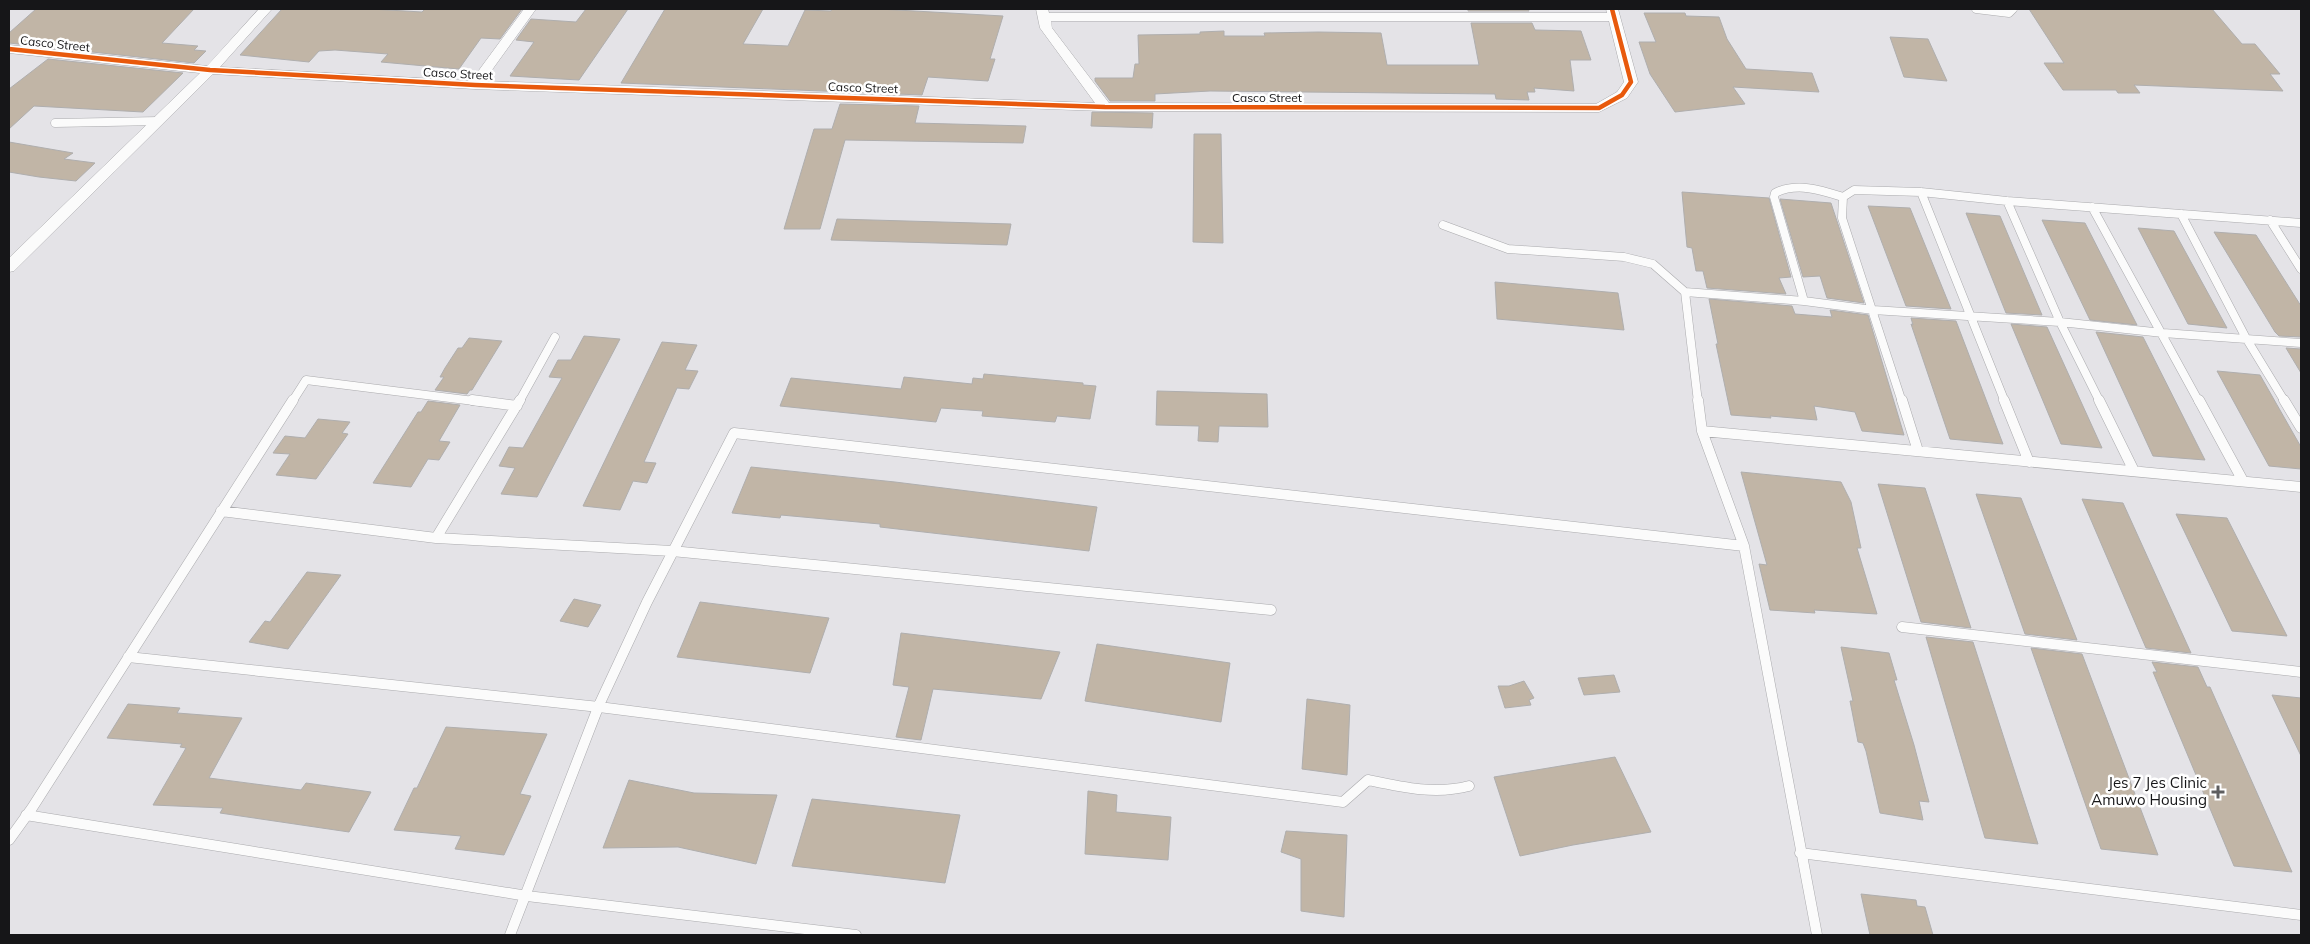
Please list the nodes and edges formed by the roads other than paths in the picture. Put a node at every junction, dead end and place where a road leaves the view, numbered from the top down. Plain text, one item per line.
1 (266, 9) edge
2 (530, 9) edge
3 (1976, 9) edge
4 (2013, 9) edge
5 (1042, 13) edge
6 (1613, 13) edge
7 (9, 49) edge
8 (210, 70) junction
9 (475, 85) junction
10 (1105, 107) junction
11 (159, 121) junction
12 (55, 123) dead end
13 (1921, 192) junction
14 (1843, 197) junction
15 (2007, 201) junction
16 (2092, 207) junction
17 (2181, 214) junction
18 (2270, 220) junction
19 (2301, 223) edge
20 (1443, 225) dead end
21 (9, 267) edge
22 (2301, 269) edge
23 (1685, 292) junction
24 (1804, 301) junction
25 (1873, 310) junction
26 (1970, 317) junction
27 (2060, 322) junction
28 (2163, 333) junction
29 (555, 337) dead end
30 (2246, 338) junction
31 (2301, 343) edge
32 (517, 406) junction
33 (2301, 428) edge
34 (1702, 431) junction
35 (1918, 451) junction
36 (2029, 462) junction
37 (2134, 471) junction
38 (2243, 481) junction
39 (2301, 486) edge
40 (221, 511) junction
41 (436, 538) junction
42 (1744, 546) junction
43 (672, 551) junction
44 (1272, 610) dead end
45 (1902, 627) dead end
46 (128, 657) junction
47 (2301, 672) edge
48 (599, 707) junction
49 (1470, 786) dead end
50 (26, 815) junction
51 (9, 840) edge
52 (1800, 853) junction
53 (527, 896) junction
54 (2301, 915) edge
55 (510, 935) edge
56 (856, 935) edge
57 (1817, 935) edge

1 - 8 street
2 - 9 street
3 - 4 lane
5 - 6 street
5 - 10 street
6 - 10 street, Casco Street
7 - 8 street, Casco Street
8 - 9 street, Casco Street
8 - 11 street
9 - 10 street, Casco Street
11 - 12 lane
11 - 21 street
13 - 14 lane
13 - 15 lane
13 - 26 lane
14 - 24 lane
14 - 25 lane
15 - 16 lane
15 - 27 lane
16 - 17 lane
16 - 28 lane
17 - 18 lane
17 - 30 lane
18 - 19 lane
18 - 22 lane
20 - 23 lane
23 - 24 lane
23 - 34 lane
24 - 25 lane
25 - 26 lane
25 - 35 lane
26 - 27 lane
26 - 36 lane
27 - 28 lane
27 - 37 lane
28 - 30 lane
28 - 38 lane
29 - 32 lane
30 - 31 lane
30 - 33 lane
32 - 40 lane
32 - 41 lane
34 - 35 lane
34 - 42 lane
35 - 36 lane
36 - 37 lane
37 - 38 lane
38 - 39 lane
40 - 41 lane
40 - 46 lane
41 - 43 lane
42 - 43 lane
42 - 52 lane
43 - 44 lane
43 - 48 lane
45 - 47 lane
46 - 48 lane
46 - 50 lane
48 - 49 lane
48 - 53 lane
50 - 51 lane
50 - 53 lane
52 - 54 lane
52 - 57 lane
53 - 55 lane
53 - 56 lane

